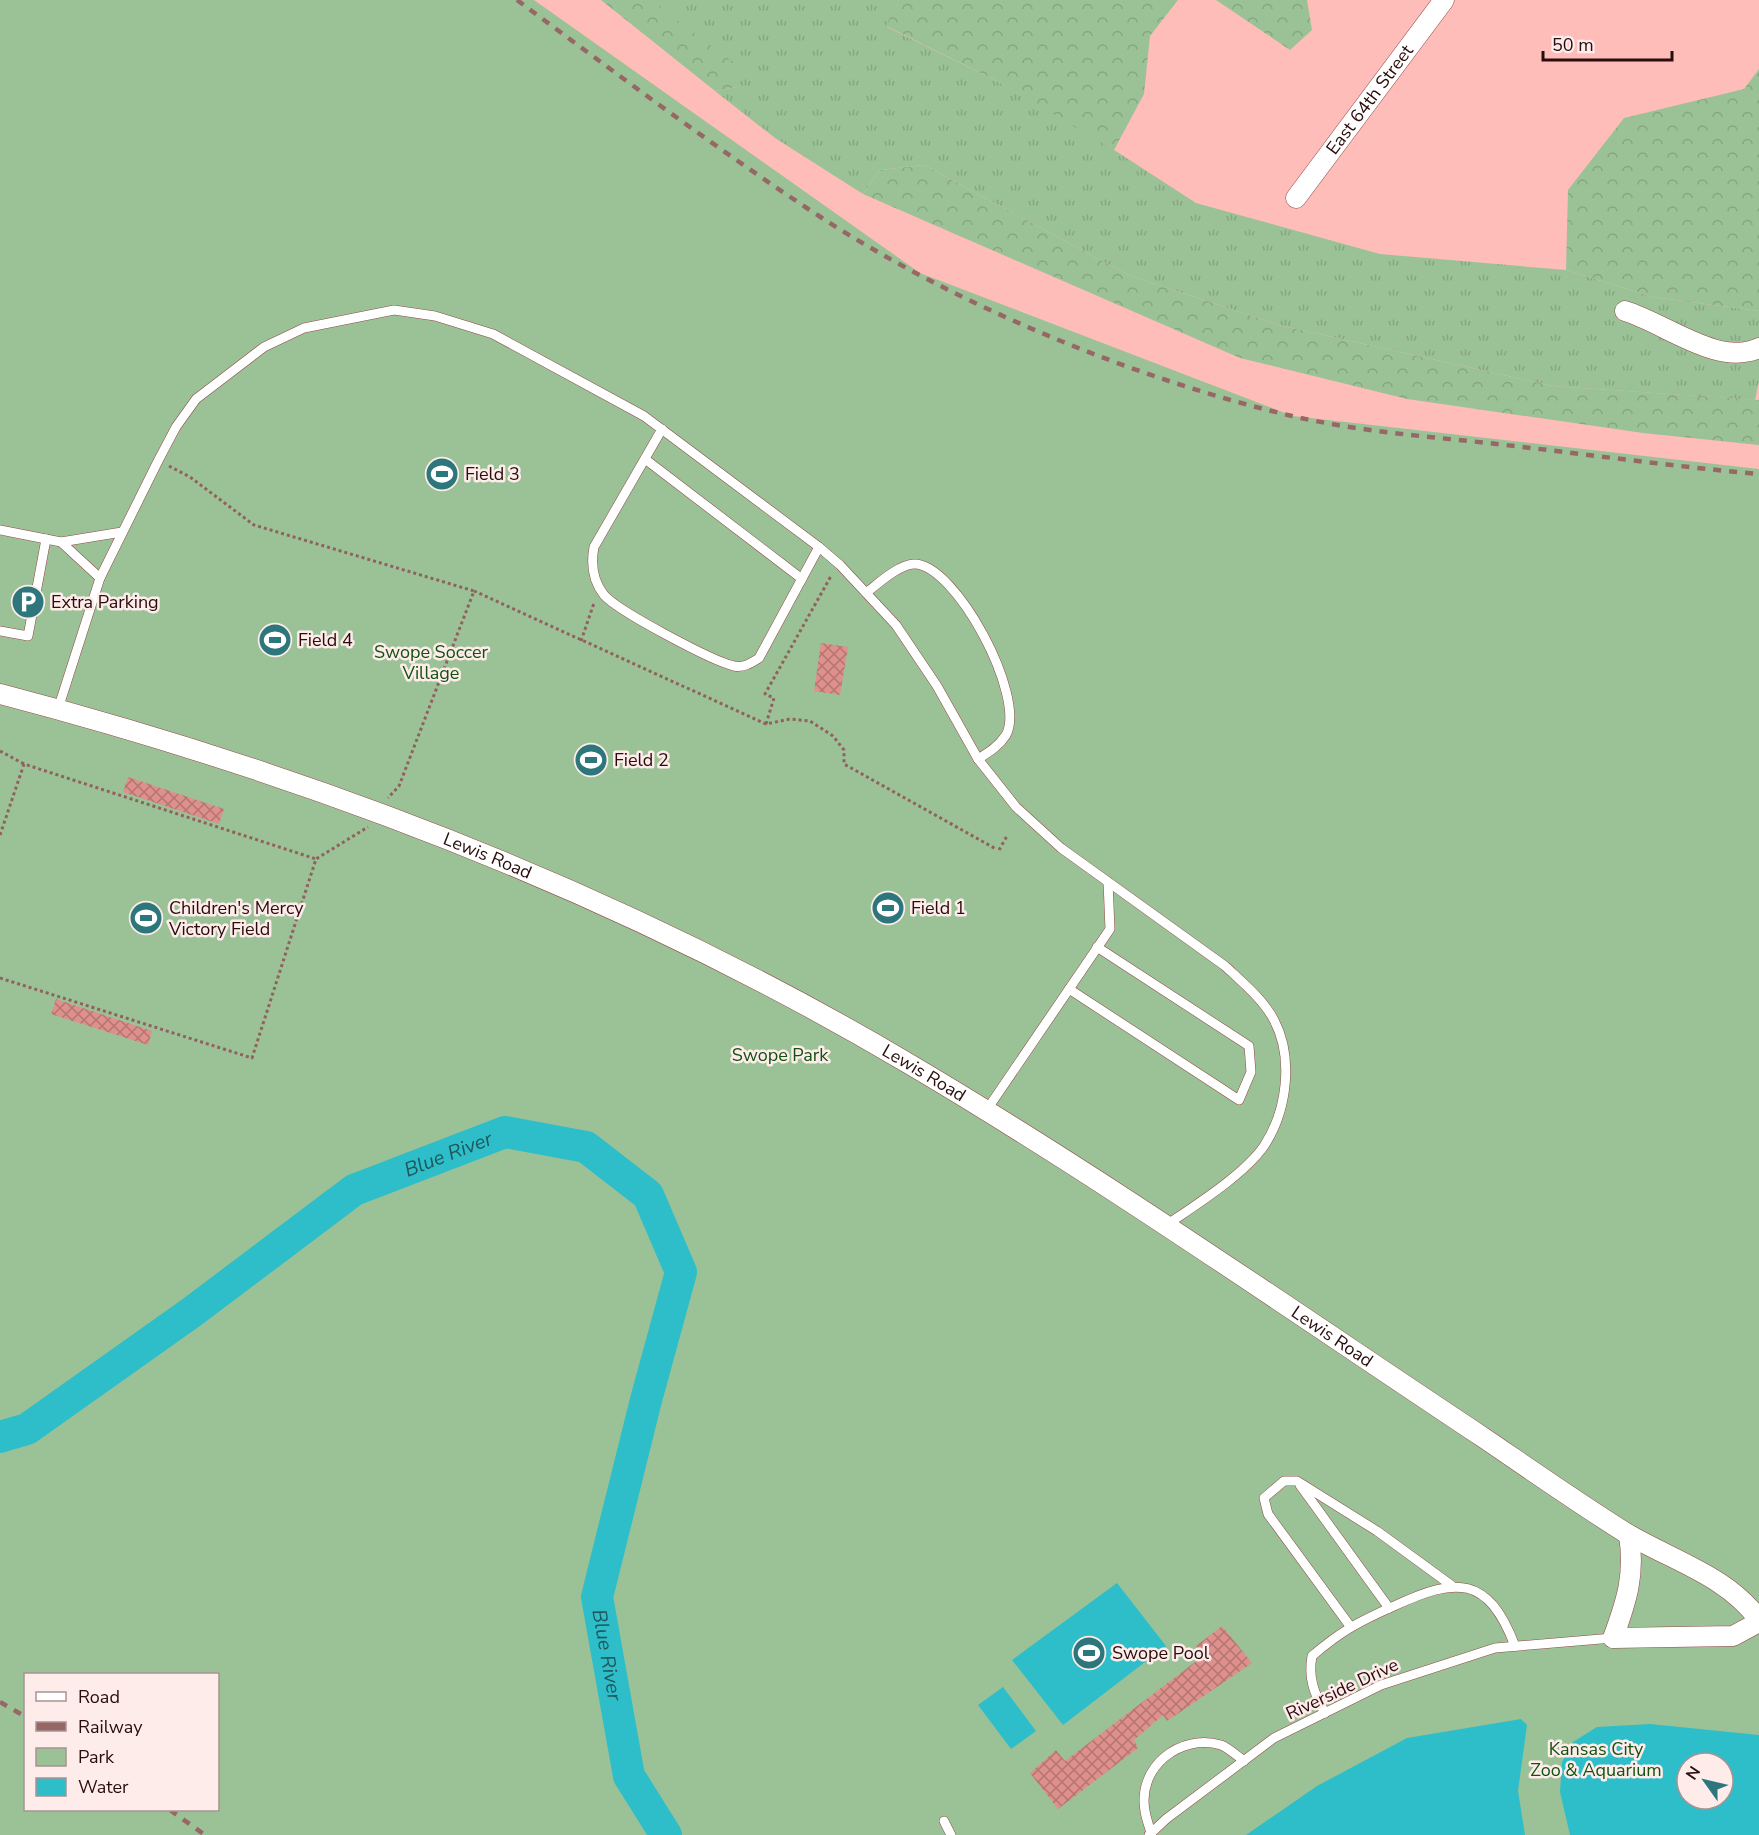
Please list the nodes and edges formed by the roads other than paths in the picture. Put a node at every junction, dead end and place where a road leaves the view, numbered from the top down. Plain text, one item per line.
1 (1444, 0) edge
2 (1296, 198) dead end
3 (1625, 311) dead end
4 (1759, 348) edge
5 (662, 429) junction
6 (645, 459) junction
7 (0, 530) edge
8 (122, 532) junction
9 (46, 539) junction
10 (61, 542) junction
11 (819, 547) junction
12 (100, 578) junction
13 (802, 579) junction
14 (867, 592) junction
15 (0, 631) edge
16 (0, 694) edge
17 (58, 709) junction
18 (978, 759) junction
19 (1108, 882) junction
20 (1097, 947) junction
21 (1068, 989) junction
22 (986, 1111) junction
23 (1165, 1226) junction
24 (1297, 1481) junction
25 (1629, 1535) junction
26 (1451, 1585) junction
27 (1389, 1608) junction
28 (1759, 1621) edge
29 (1350, 1626) junction
30 (1613, 1638) junction
31 (1515, 1647) junction
32 (1325, 1713) junction
33 (1244, 1761) junction
34 (944, 1821) dead end
35 (1150, 1834) edge
36 (951, 1835) edge

1 - 2 street, East 64th Street
3 - 4 street
5 - 6 lane
5 - 8 lane
5 - 11 lane
6 - 13 lane
6 - 13 lane
7 - 9 lane
8 - 10 lane
8 - 12 lane
9 - 10 lane
9 - 15 lane
10 - 12 lane
11 - 13 lane
11 - 14 lane
12 - 17 lane
14 - 18 lane
14 - 18 lane
16 - 17 street, Lewis Road
17 - 22 street, Lewis Road
18 - 19 lane
19 - 20 lane
19 - 23 lane
20 - 21 lane
20 - 21 lane
21 - 22 lane
22 - 23 street, Lewis Road
23 - 25 street, Lewis Road
24 - 26 lane
24 - 27 lane
24 - 29 lane
25 - 28 street, Lewis Road
25 - 30 street
26 - 27 lane
26 - 31 lane
27 - 29 lane
28 - 30 street, Lewis Road
29 - 32 lane
30 - 31 lane, Riverside Drive
31 - 32 lane, Riverside Drive
32 - 33 lane, Riverside Drive
33 - 35 lane, Riverside Drive
33 - 35 lane
34 - 36 lane

